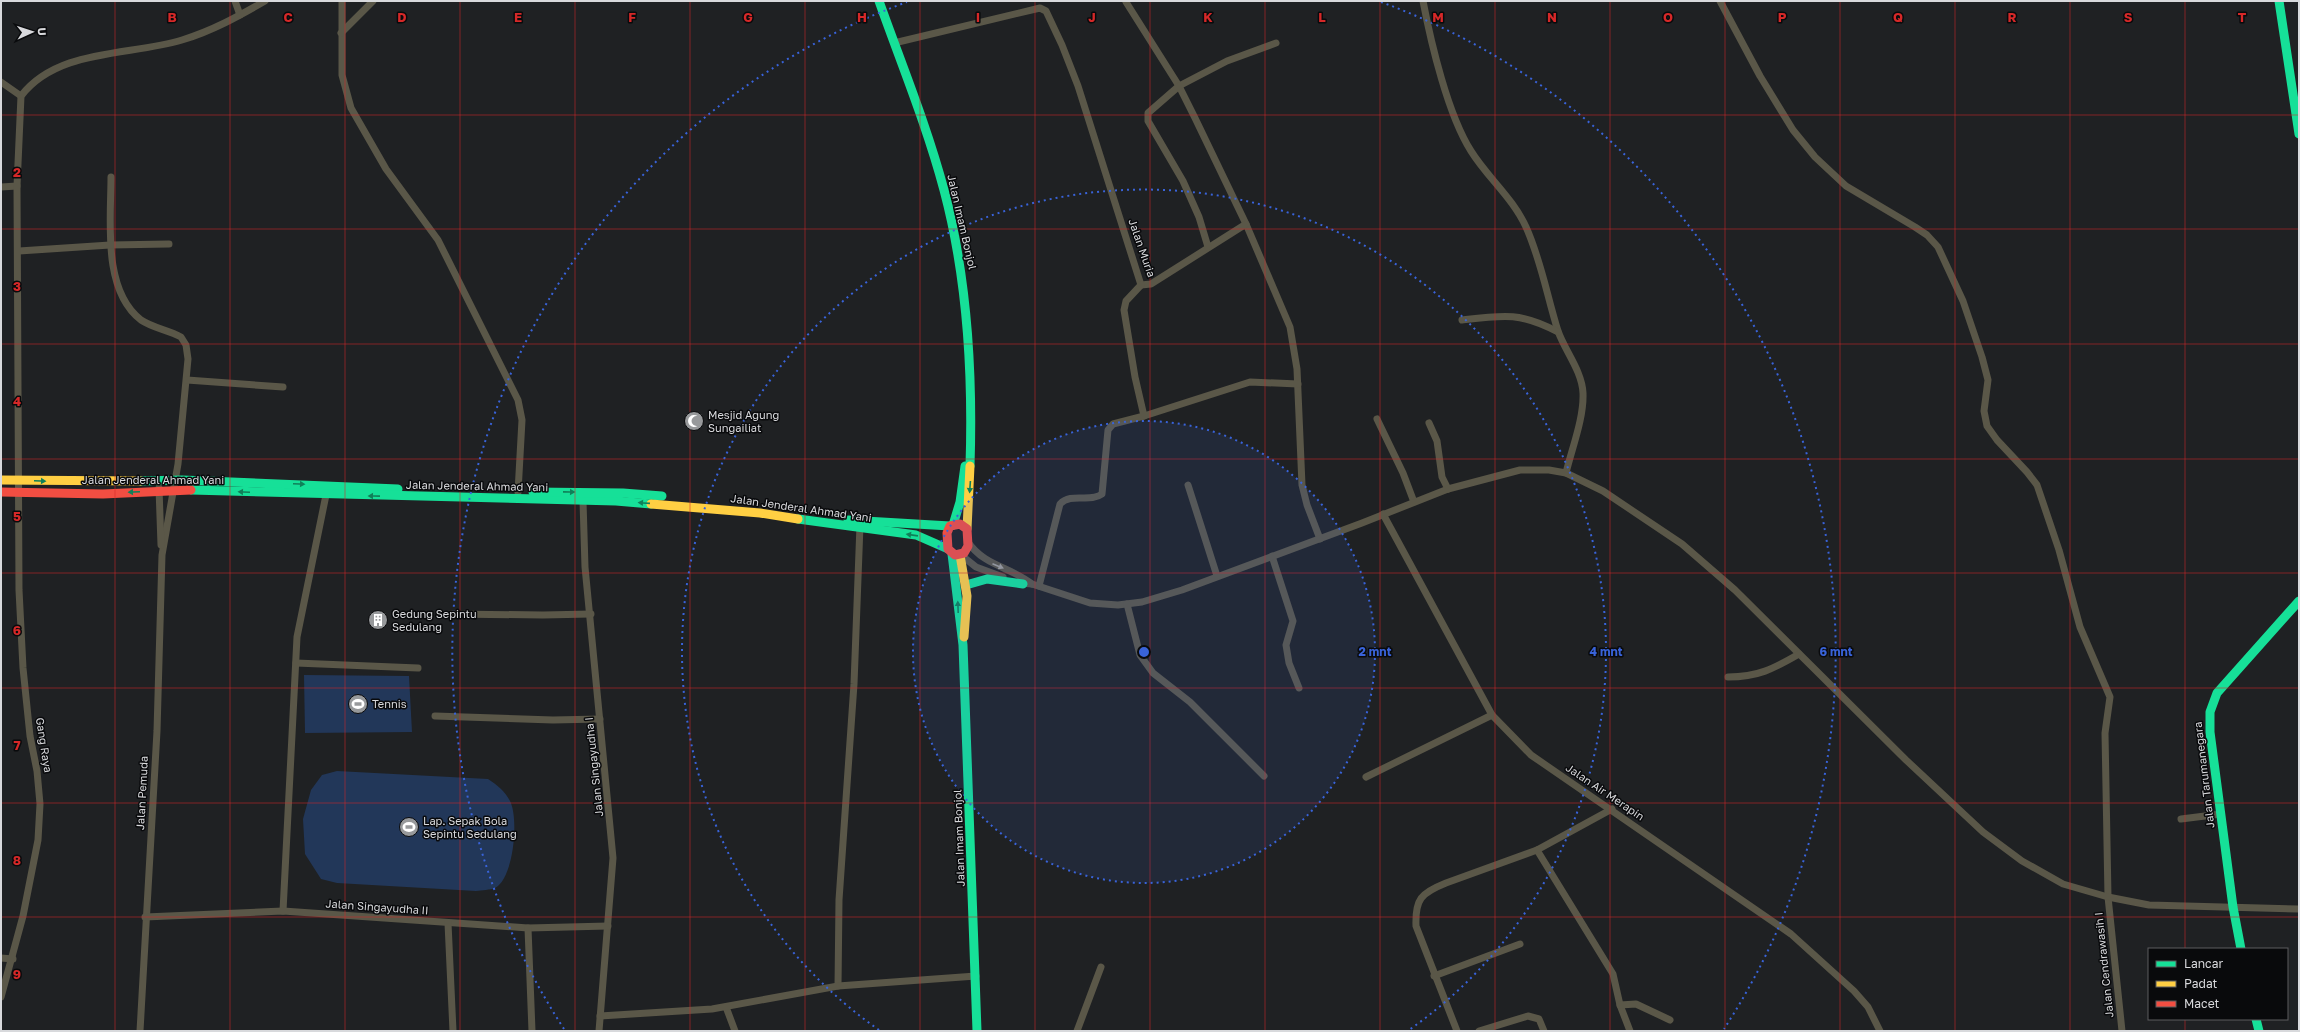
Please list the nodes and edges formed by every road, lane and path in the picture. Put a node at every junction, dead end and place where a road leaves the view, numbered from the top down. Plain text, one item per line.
1 (234, 1) edge
2 (265, 1) edge
3 (342, 1) edge
4 (373, 1) edge
5 (879, 1) edge
6 (1423, 1) edge
7 (1720, 1) edge
8 (2279, 1) edge
9 (1126, 2) edge
10 (240, 16) junction
11 (341, 33) junction
12 (894, 43) junction
13 (1276, 43) dead end
14 (1, 82) edge
15 (1179, 86) junction
16 (2296, 94) edge
17 (21, 96) junction
18 (2299, 134) edge
19 (111, 177) dead end
20 (1, 186) edge
21 (17, 186) junction
22 (1246, 224) junction
23 (169, 244) dead end
24 (110, 245) junction
25 (1208, 247) junction
26 (19, 251) junction
27 (1141, 285) junction
28 (1462, 320) dead end
29 (1558, 332) junction
30 (187, 380) junction
31 (1298, 384) junction
32 (283, 387) dead end
33 (1144, 416) junction
34 (1377, 419) dead end
35 (1429, 423) dead end
36 (972, 434) junction
37 (1566, 473) junction
38 (1, 480) edge
39 (18, 480) junction
40 (160, 480) junction
41 (176, 480) junction
42 (1188, 485) dead end
43 (1448, 489) junction
44 (1, 492) edge
45 (18, 492) junction
46 (158, 492) junction
47 (173, 492) junction
48 (518, 492) junction
49 (326, 496) junction
50 (583, 501) junction
51 (1414, 502) junction
52 (1383, 514) junction
53 (860, 525) junction
54 (951, 525) junction
55 (968, 530) junction
56 (1320, 538) junction
57 (968, 542) junction
58 (955, 553) junction
59 (162, 555) junction
60 (1272, 556) junction
61 (1217, 576) junction
62 (1023, 584) junction
63 (966, 585) junction
64 (1036, 585) junction
65 (2299, 601) edge
66 (1127, 604) junction
67 (451, 614) dead end
68 (591, 614) junction
69 (963, 645) junction
70 (1799, 654) junction
71 (296, 663) junction
72 (418, 668) dead end
73 (1728, 678) dead end
74 (1299, 688) dead end
75 (1492, 715) junction
76 (435, 716) dead end
77 (600, 719) junction
78 (1264, 776) dead end
79 (1366, 777) dead end
80 (1612, 809) junction
81 (2221, 814) junction
82 (2181, 819) dead end
83 (1537, 850) junction
84 (2108, 897) junction
85 (2233, 907) junction
86 (2299, 909) edge
87 (283, 911) junction
88 (145, 917) junction
89 (448, 923) junction
90 (608, 926) junction
91 (528, 928) junction
92 (1520, 944) dead end
93 (2241, 948) edge
94 (1, 958) edge
95 (13, 959) junction
96 (1101, 967) dead end
97 (976, 976) junction
98 (1434, 976) junction
99 (838, 986) junction
100 (1, 997) edge
101 (1620, 1005) junction
102 (726, 1006) junction
103 (600, 1016) junction
104 (1670, 1020) dead end
105 (2256, 1020) edge
106 (140, 1031) edge
107 (453, 1031) edge
108 (532, 1031) edge
109 (598, 1031) edge
110 (734, 1031) edge
111 (977, 1031) edge
112 (1077, 1031) edge
113 (1457, 1031) edge
114 (1479, 1031) edge
115 (1544, 1031) edge
116 (1630, 1031) edge
117 (1880, 1031) edge
118 (2122, 1031) edge
119 (2259, 1031) edge

1 - 10 street
2 - 10 street
3 - 11 street
4 - 11 street
5 - 12 main road, Jalan Imam Bonjol
6 - 29 street
7 - 84 street, Jalan Cendrawasih I
8 - 16 main road
9 - 15 street
10 - 17 street
11 - 48 street
12 - 27 street, Jalan Muria
12 - 36 main road, Jalan Imam Bonjol
13 - 15 street
14 - 17 street
15 - 22 street
15 - 25 street
16 - 18 main road
17 - 21 street, Gang Raya
19 - 24 street, Jalan Pemuda
20 - 21 street
21 - 26 street, Gang Raya
22 - 25 street, Jalan Muria
22 - 31 street
23 - 24 street
24 - 26 street
24 - 30 street, Jalan Pemuda
25 - 27 street, Jalan Muria
26 - 39 street, Gang Raya
27 - 33 street
28 - 29 street
29 - 37 street
30 - 32 street
30 - 41 street, Jalan Pemuda
31 - 33 street
31 - 56 street
33 - 64 street
34 - 51 street
35 - 43 street
36 - 54 main road, Jalan Imam Bonjol
36 -> 55 main road, Jalan Imam Bonjol
37 - 43 street
37 - 70 street
38 - 39 main road, Jalan Jenderal Ahmad Yani
39 -> 40 main road, Jalan Jenderal Ahmad Yani
39 - 45 street, Gang Raya
40 - 41 main road, Jalan Jenderal Ahmad Yani
40 - 46 street, Jalan Pemuda
41 - 47 street, Jalan Pemuda
41 -> 48 main road, Jalan Jenderal Ahmad Yani
42 - 61 street
43 - 51 street
44 - 45 main road, Jalan Jenderal Ahmad Yani
46 -> 45 main road, Jalan Jenderal Ahmad Yani
45 - 95 street, Gang Raya
46 - 47 main road, Jalan Jenderal Ahmad Yani
46 - 59 street, Jalan Pemuda
49 -> 47 main road, Jalan Jenderal Ahmad Yani
47 - 59 street, Jalan Pemuda
48 -> 53 main road, Jalan Jenderal Ahmad Yani
50 -> 49 main road, Jalan Jenderal Ahmad Yani
49 - 71 street
53 -> 50 main road, Jalan Jenderal Ahmad Yani
50 - 68 street, Jalan Singayudha I
51 - 52 street
52 - 56 street
52 - 75 street, Jalan Air Merapin
53 - 54 main road, Jalan Jenderal Ahmad Yani
58 -> 53 main road, Jalan Jenderal Ahmad Yani
53 - 99 street
54 - 55 main road, Jalan Jenderal Ahmad Yani
54 - 58 main road, Jalan Imam Bonjol
55 - 57 main road, Jalan Imam Bonjol
56 - 60 street
57 - 58 main road
57 -> 64 street
58 - 62 street
58 - 63 main road, Jalan Imam Bonjol
69 -> 58 main road, Jalan Imam Bonjol
59 - 88 street, Jalan Pemuda
60 - 61 street
60 - 74 street
61 - 66 street
62 - 63 main road
62 - 64 street
63 - 69 main road, Jalan Imam Bonjol
64 - 66 street
65 - 81 main road, Jalan Tarumanegara
66 - 78 street
67 - 68 street
68 - 77 street, Jalan Singayudha I
69 - 97 main road, Jalan Imam Bonjol
70 - 73 street
70 - 84 street
71 - 72 street
71 - 87 street
75 - 79 street
75 - 80 street, Jalan Air Merapin
76 - 77 street
77 - 90 street, Jalan Singayudha I
80 - 83 street
80 - 117 street, Jalan Air Merapin
81 - 82 street
81 - 85 main road, Jalan Tarumanegara
83 - 98 street
83 - 101 street
84 - 85 street
84 - 118 street, Jalan Cendrawasih I
85 - 86 street
85 - 93 main road, Jalan Tarumanegara
87 - 88 street, Jalan Singayudha II
87 - 89 street, Jalan Singayudha II
88 - 106 street, Jalan Pemuda
89 - 91 street, Jalan Singayudha II
89 - 107 street
90 - 91 street, Jalan Singayudha II
90 - 103 street, Jalan Singayudha I
91 - 108 street
92 - 98 street
94 - 95 street
95 - 100 street, Gang Raya
96 - 112 street
97 - 99 street
97 - 111 main road, Jalan Imam Bonjol
98 - 113 street
99 - 102 street
101 - 104 street
101 - 116 street
102 - 103 street
102 - 110 street
103 - 109 street, Jalan Singayudha I
105 - 119 main road
114 - 115 street

